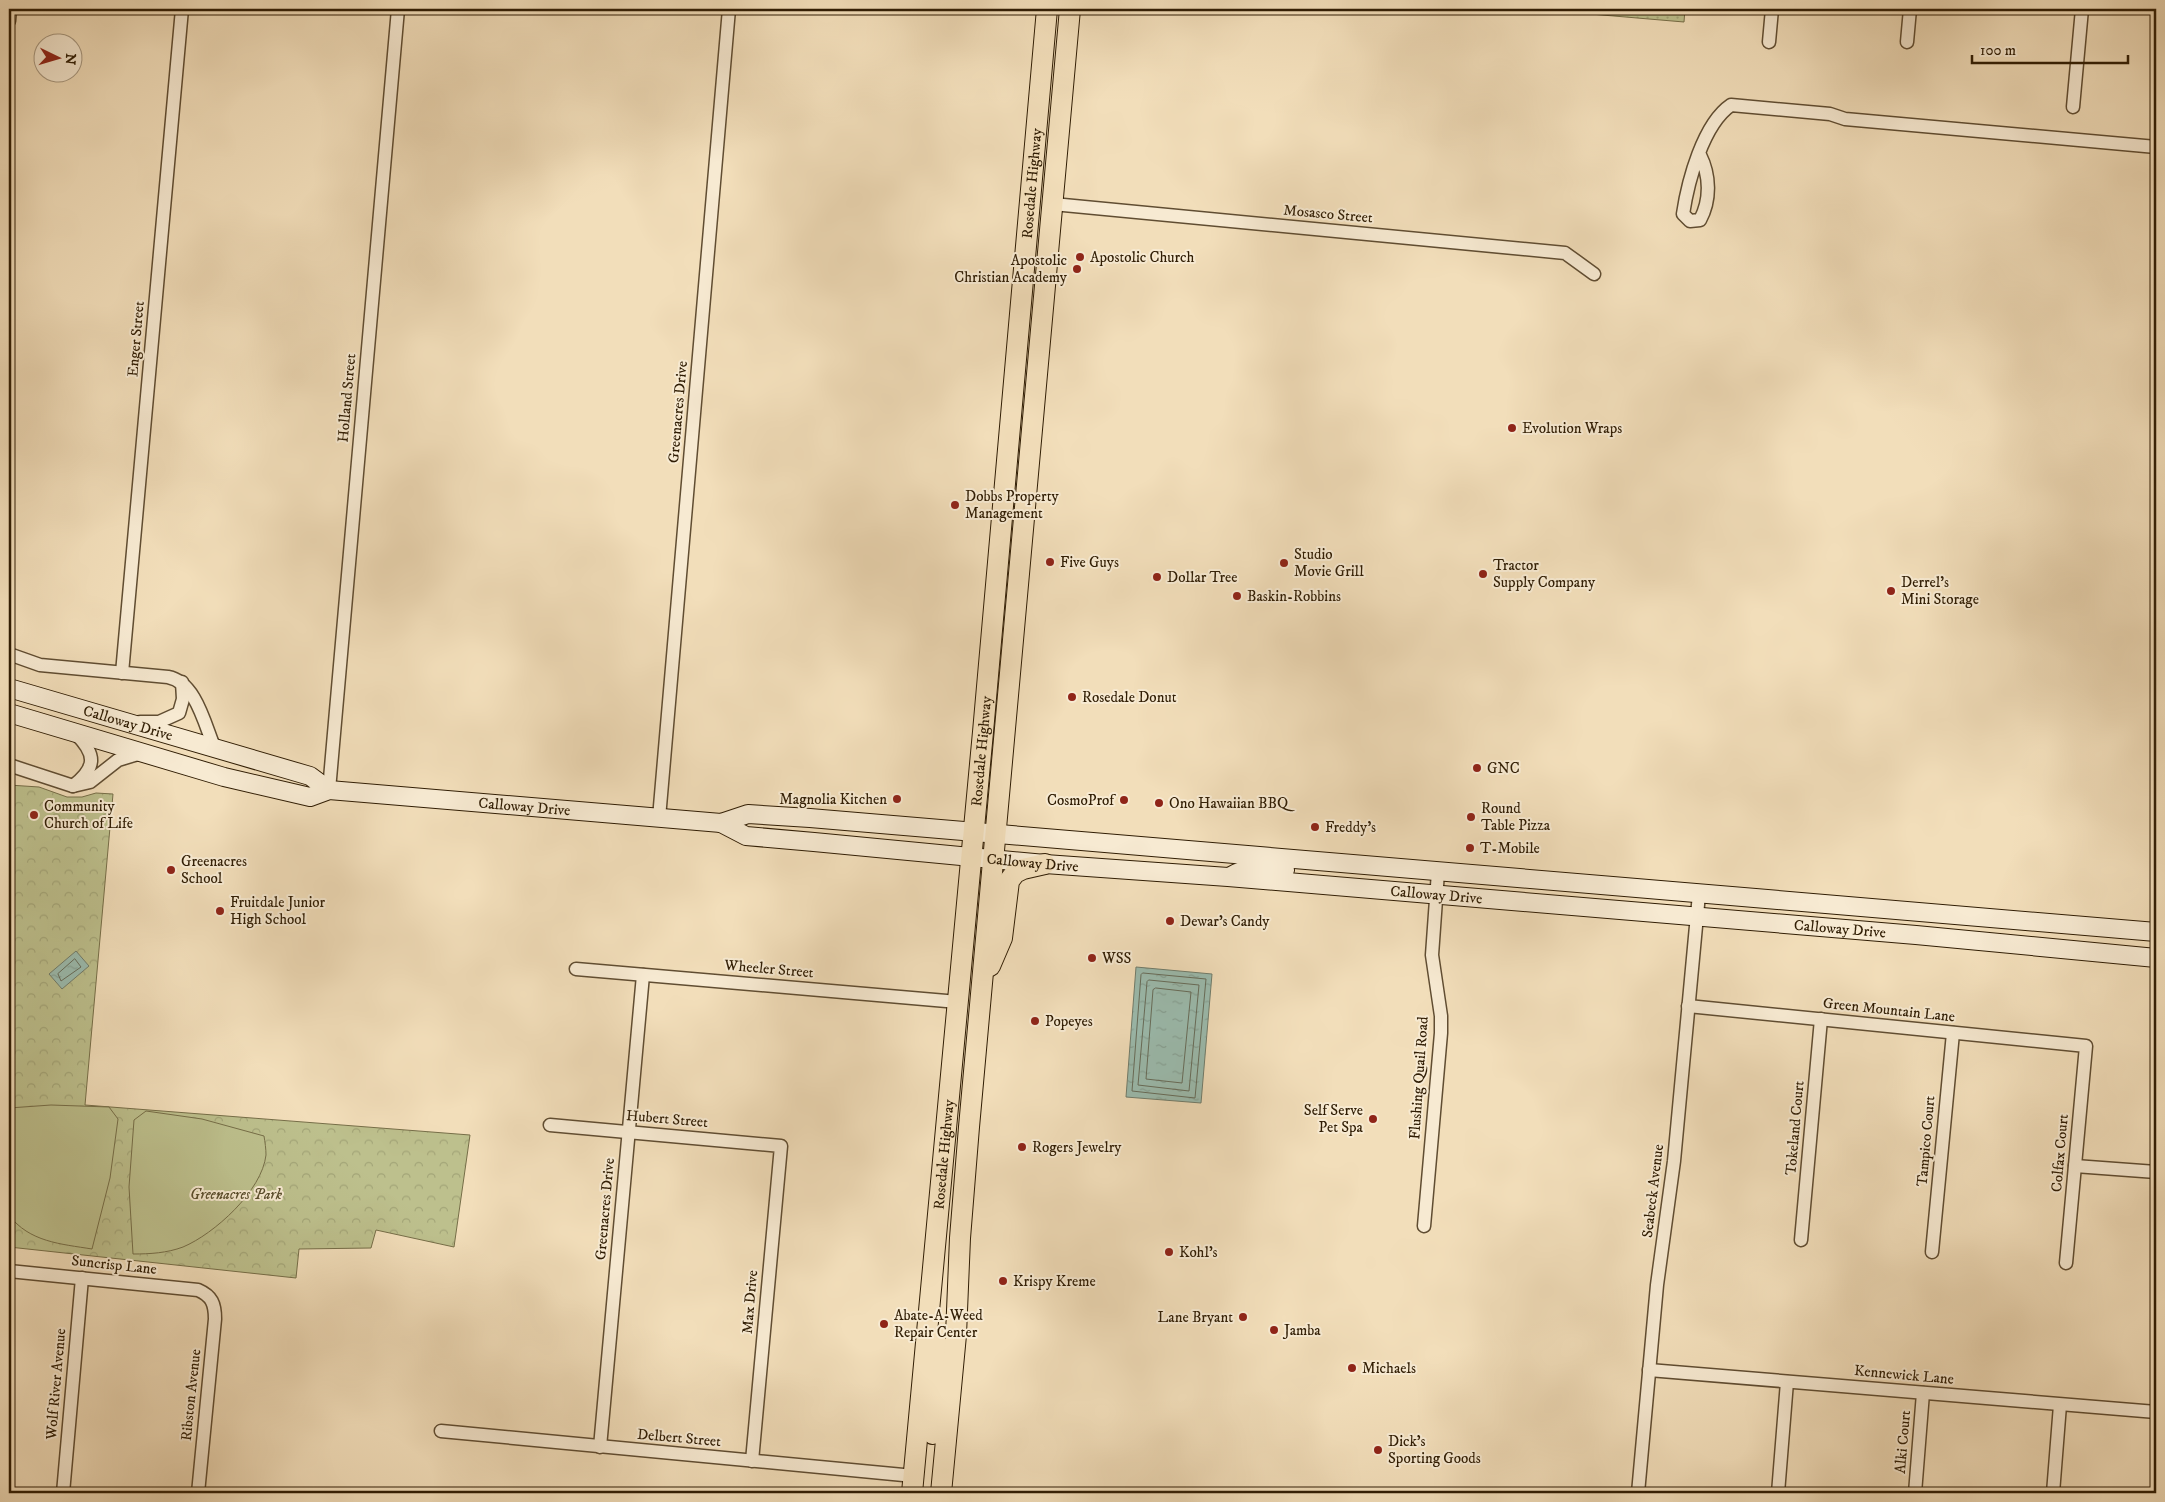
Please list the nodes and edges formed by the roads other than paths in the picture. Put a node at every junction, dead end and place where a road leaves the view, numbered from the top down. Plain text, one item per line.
1 (10, 9) edge
2 (182, 9) edge
3 (398, 9) edge
4 (729, 9) edge
5 (1047, 9) edge
6 (1070, 9) edge
7 (1772, 9) edge
8 (1910, 9) edge
9 (2082, 9) edge
10 (9, 21) edge
11 (1769, 42) dead end
12 (1907, 42) dead end
13 (2073, 107) dead end
14 (2156, 147) edge
15 (1700, 155) dead end
16 (1052, 204) junction
17 (1028, 220) junction
18 (1594, 274) dead end
19 (1030, 445) junction
20 (1008, 446) junction
21 (1020, 557) junction
22 (9, 654) edge
23 (122, 672) junction
24 (182, 682) junction
25 (9, 688) edge
26 (9, 713) edge
27 (128, 722) junction
28 (73, 731) junction
29 (215, 749) junction
30 (141, 752) junction
31 (9, 765) edge
32 (73, 786) junction
33 (328, 790) junction
34 (659, 818) junction
35 (721, 823) junction
36 (974, 831) junction
37 (996, 832) junction
38 (972, 857) junction
39 (994, 859) junction
40 (1345, 863) junction
41 (1045, 864) junction
42 (1438, 872) junction
43 (1228, 877) junction
44 (1699, 894) junction
45 (1436, 895) junction
46 (1922, 913) junction
47 (1697, 917) junction
48 (2018, 921) junction
49 (1822, 927) junction
50 (2156, 932) edge
51 (1916, 935) junction
52 (2156, 958) edge
53 (576, 969) dead end
54 (643, 975) junction
55 (958, 1002) junction
56 (981, 1002) junction
57 (1688, 1006) junction
58 (1821, 1019) junction
59 (1952, 1032) junction
60 (2086, 1046) joint
61 (550, 1125) dead end
62 (628, 1132) junction
63 (781, 1146) joint
64 (2075, 1166) junction
65 (2156, 1172) edge
66 (1424, 1226) dead end
67 (1801, 1240) dead end
68 (1932, 1252) dead end
69 (2066, 1263) dead end
70 (9, 1271) edge
71 (82, 1278) junction
72 (212, 1300) joint
73 (928, 1327) junction
74 (1649, 1370) junction
75 (1787, 1382) junction
76 (1923, 1393) junction
77 (2060, 1405) junction
78 (2156, 1412) edge
79 (441, 1431) dead end
80 (600, 1447) junction
81 (752, 1461) junction
82 (913, 1484) edge
83 (942, 1491) edge
84 (63, 1493) edge
85 (198, 1493) edge
86 (1638, 1493) edge
87 (1778, 1493) edge
88 (1915, 1493) edge
89 (2052, 1493) edge

1 - 10 street
2 - 23 street, Enger Street
3 - 33 street, Holland Street
4 - 34 street, Greenacres Drive
5 - 17 main road, Rosedale Highway
6 - 16 main road, Rosedale Highway
7 - 11 street
8 - 12 street
9 - 13 street
14 - 15 street
16 - 18 street, Mosasco Street
16 - 19 main road, Rosedale Highway
17 - 19 main road
17 - 20 main road, Rosedale Highway
19 - 21 main road, Rosedale Highway
20 - 21 main road
20 - 36 main road, Rosedale Highway
21 - 37 main road, Rosedale Highway
22 - 23 street
23 - 24 street
24 - 27 street
24 - 29 street
25 - 27 main road, Calloway Drive
26 - 28 main road, Calloway Drive
27 - 29 main road, Calloway Drive
28 - 30 main road, Calloway Drive
28 - 32 street
29 - 33 main road, Calloway Drive
30 - 32 street
30 - 33 main road, Calloway Drive
31 - 32 street
33 - 34 main road, Calloway Drive
34 - 35 main road, Calloway Drive
35 - 36 main road, Calloway Drive
35 - 38 main road, Calloway Drive
36 - 37 main road, Calloway Drive
36 - 38 main road, Rosedale Highway
37 - 39 main road, Rosedale Highway
37 - 40 main road, Calloway Drive
38 - 39 main road, Calloway Drive
38 - 55 main road, Rosedale Highway
39 - 41 main road, Calloway Drive
39 - 56 main road, Rosedale Highway
40 - 42 main road, Calloway Drive
40 - 43 main road
41 - 43 main road, Calloway Drive
41 - 56 main road
42 - 44 main road, Calloway Drive
42 - 45 street, Flushing Quail Road
43 - 45 main road, Calloway Drive
44 - 46 main road, Calloway Drive
44 - 47 street, Seabeck Avenue
45 - 47 main road, Calloway Drive
45 - 66 street, Flushing Quail Road
46 - 48 main road, Calloway Drive
46 - 49 main road
47 - 49 main road, Calloway Drive
47 - 57 street, Seabeck Avenue
48 - 50 main road, Calloway Drive
48 - 51 main road
49 - 51 main road, Calloway Drive
51 - 52 main road, Calloway Drive
53 - 54 street, Wheeler Street
54 - 55 street, Wheeler Street
54 - 62 street, Greenacres Drive
55 - 73 main road, Rosedale Highway
56 - 83 main road, Rosedale Highway
57 - 58 street, Green Mountain Lane
57 - 74 street, Seabeck Avenue
58 - 59 street, Green Mountain Lane
58 - 67 street, Tokeland Court
59 - 60 street, Green Mountain Lane
59 - 68 street, Tampico Court
60 - 64 street, Colfax Court
61 - 62 street, Hubert Street
62 - 63 street, Hubert Street
62 - 80 street, Greenacres Drive
63 - 81 street, Max Drive
64 - 65 street
64 - 69 street, Colfax Court
70 - 71 street, Suncrisp Lane
71 - 72 street, Suncrisp Lane
71 - 84 street, Wolf River Avenue
72 - 85 street, Ribston Avenue
73 - 82 main road, Rosedale Highway
73 - 83 main road
74 - 75 street, Kennewick Lane
74 - 86 street, Seabeck Avenue
75 - 76 street, Kennewick Lane
75 - 87 street
76 - 77 street, Kennewick Lane
76 - 88 street, Alki Court
77 - 78 street, Kennewick Lane
77 - 89 street
79 - 80 street, Delbert Street
80 - 81 street, Delbert Street
81 - 82 street, Delbert Street

